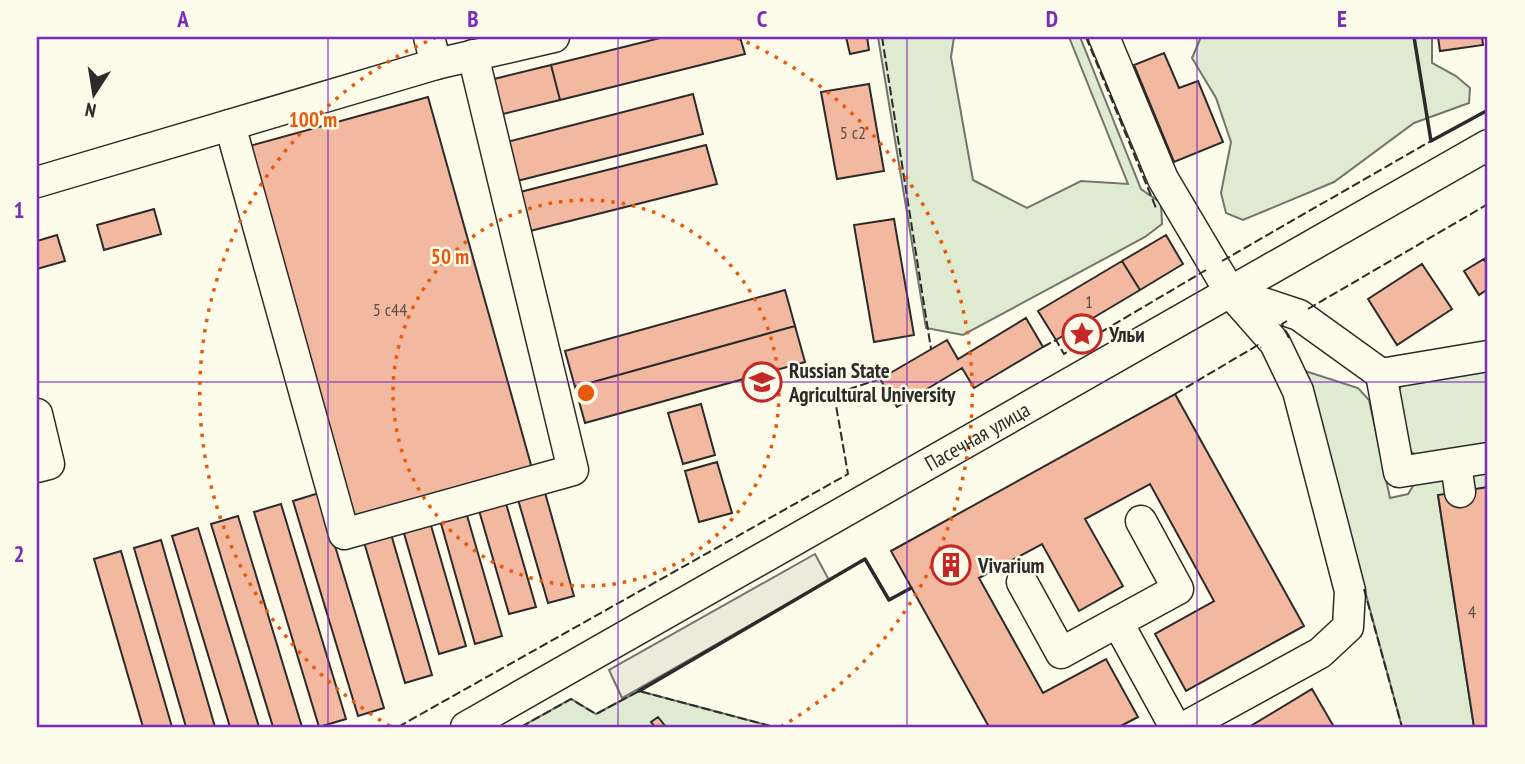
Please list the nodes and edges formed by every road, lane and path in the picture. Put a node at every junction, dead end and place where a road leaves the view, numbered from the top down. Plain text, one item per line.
1 (554, 37) edge
2 (1104, 37) edge
3 (433, 51) edge
4 (473, 55) junction
5 (230, 125) junction
6 (1488, 145) edge
7 (37, 182) edge
8 (1230, 292) junction
9 (1488, 356) edge
10 (1381, 374) junction
11 (37, 414) edge
12 (1488, 458) edge
13 (37, 467) edge
14 (1141, 521) dead end
15 (1022, 582) dead end
16 (1118, 623) junction
17 (466, 727) edge
18 (1175, 727) edge
19 (1185, 727) edge

1 - 4 street
2 - 8 street
3 - 4 street
3 - 5 street
4 - 5 street
5 - 7 street
6 - 8 street, Пасечная улица
8 - 10 street
8 - 17 street, Пасечная улица
8 - 19 street
9 - 10 street
10 - 12 street
11 - 13 street
14 - 16 street
15 - 16 street
16 - 18 street

